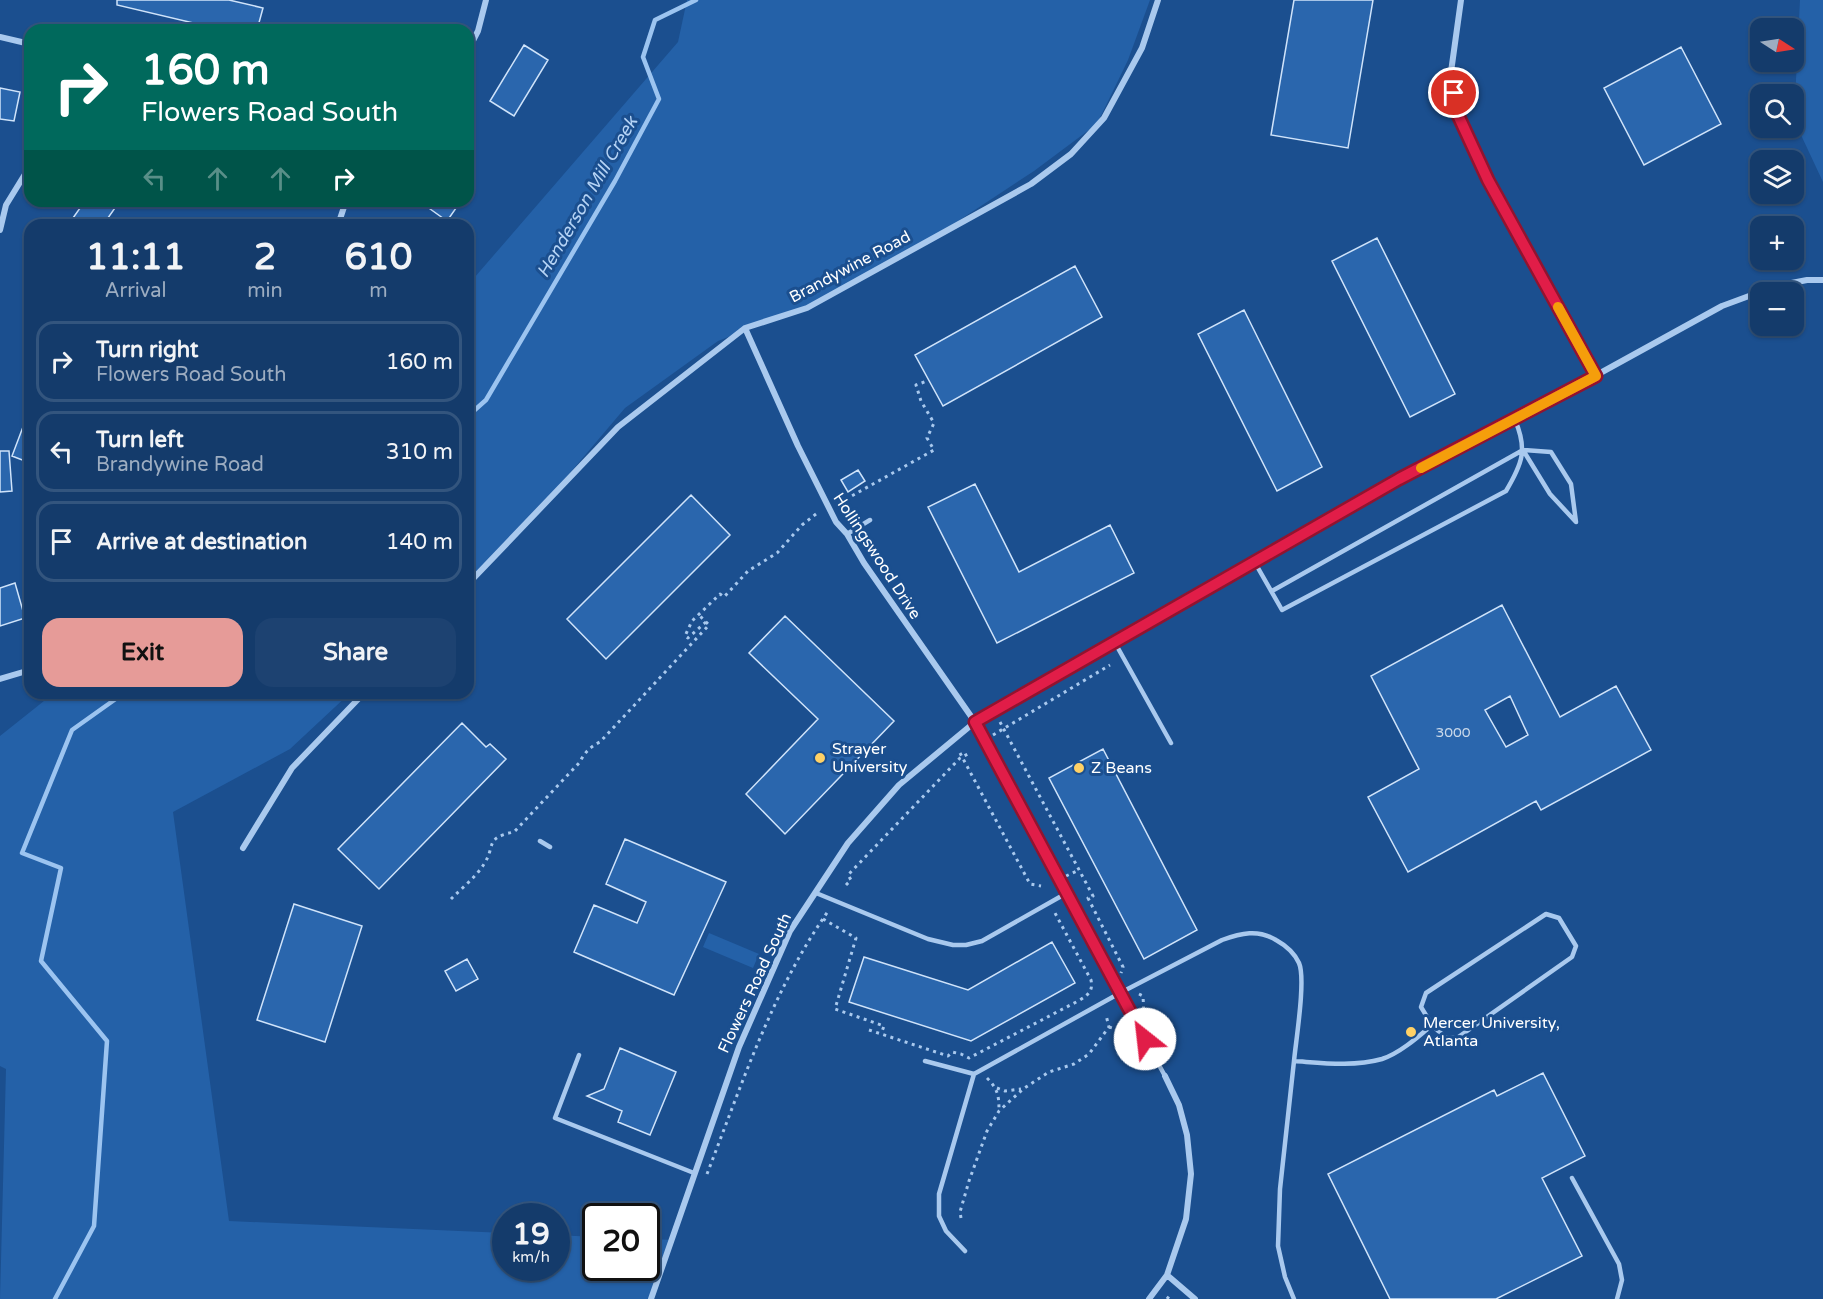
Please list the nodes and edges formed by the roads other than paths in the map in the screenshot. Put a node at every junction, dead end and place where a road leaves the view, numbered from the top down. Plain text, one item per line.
1 (486, 0) edge
2 (1158, 0) edge
3 (1461, 0) edge
4 (0, 37) edge
5 (474, 39) edge
6 (24, 43) edge
7 (24, 176) edge
8 (0, 230) edge
9 (1823, 280) edge
10 (745, 328) junction
11 (1596, 376) junction
12 (1515, 420) junction
13 (1524, 450) junction
14 (870, 520) dead end
15 (847, 534) junction
16 (1254, 561) junction
17 (474, 578) edge
18 (1272, 591) junction
19 (1114, 641) junction
20 (24, 672) edge
21 (0, 679) edge
22 (358, 699) edge
23 (975, 722) junction
24 (1172, 743) dead end
25 (540, 841) dead end
26 (550, 847) dead end
27 (243, 848) dead end
28 (816, 893) junction
29 (1065, 894) junction
30 (1120, 993) junction
31 (1432, 1025) junction
32 (579, 1055) dead end
33 (925, 1061) dead end
34 (1294, 1061) junction
35 (974, 1074) junction
36 (1165, 1076) joint
37 (694, 1173) junction
38 (1572, 1178) dead end
39 (965, 1251) dead end
40 (1167, 1275) junction
41 (651, 1299) edge
42 (1149, 1299) edge
43 (1195, 1299) edge
44 (1294, 1299) edge
45 (1617, 1299) edge

1 - 5 street
2 - 10 street, Brandywine Road
3 - 11 street
4 - 6 street
7 - 8 street
9 - 11 street, Flowers Road South
10 - 15 street, Hollingswood Drive
10 - 17 street, Brandywine Road
11 - 12 street, Flowers Road South
12 - 13 lane
12 - 16 street, Flowers Road South
13 - 13 lane
13 - 18 lane
13 - 18 lane
14 - 15 lane
15 - 23 street, Hollingswood Drive
16 - 18 lane
16 - 19 street, Flowers Road South
19 - 23 street, Flowers Road South
19 - 24 lane
20 - 21 street
22 - 27 street
23 - 28 street, Flowers Road South
23 - 29 lane
25 - 26 lane
28 - 29 lane
28 - 37 street, Flowers Road South
29 - 30 lane
30 - 34 lane
30 - 35 lane
30 - 36 lane
31 - 31 lane
31 - 34 lane
32 - 37 lane
33 - 35 lane
34 - 44 lane
35 - 39 lane
36 - 40 street
37 - 41 street, Flowers Road South
38 - 45 lane
40 - 42 street
40 - 43 street

